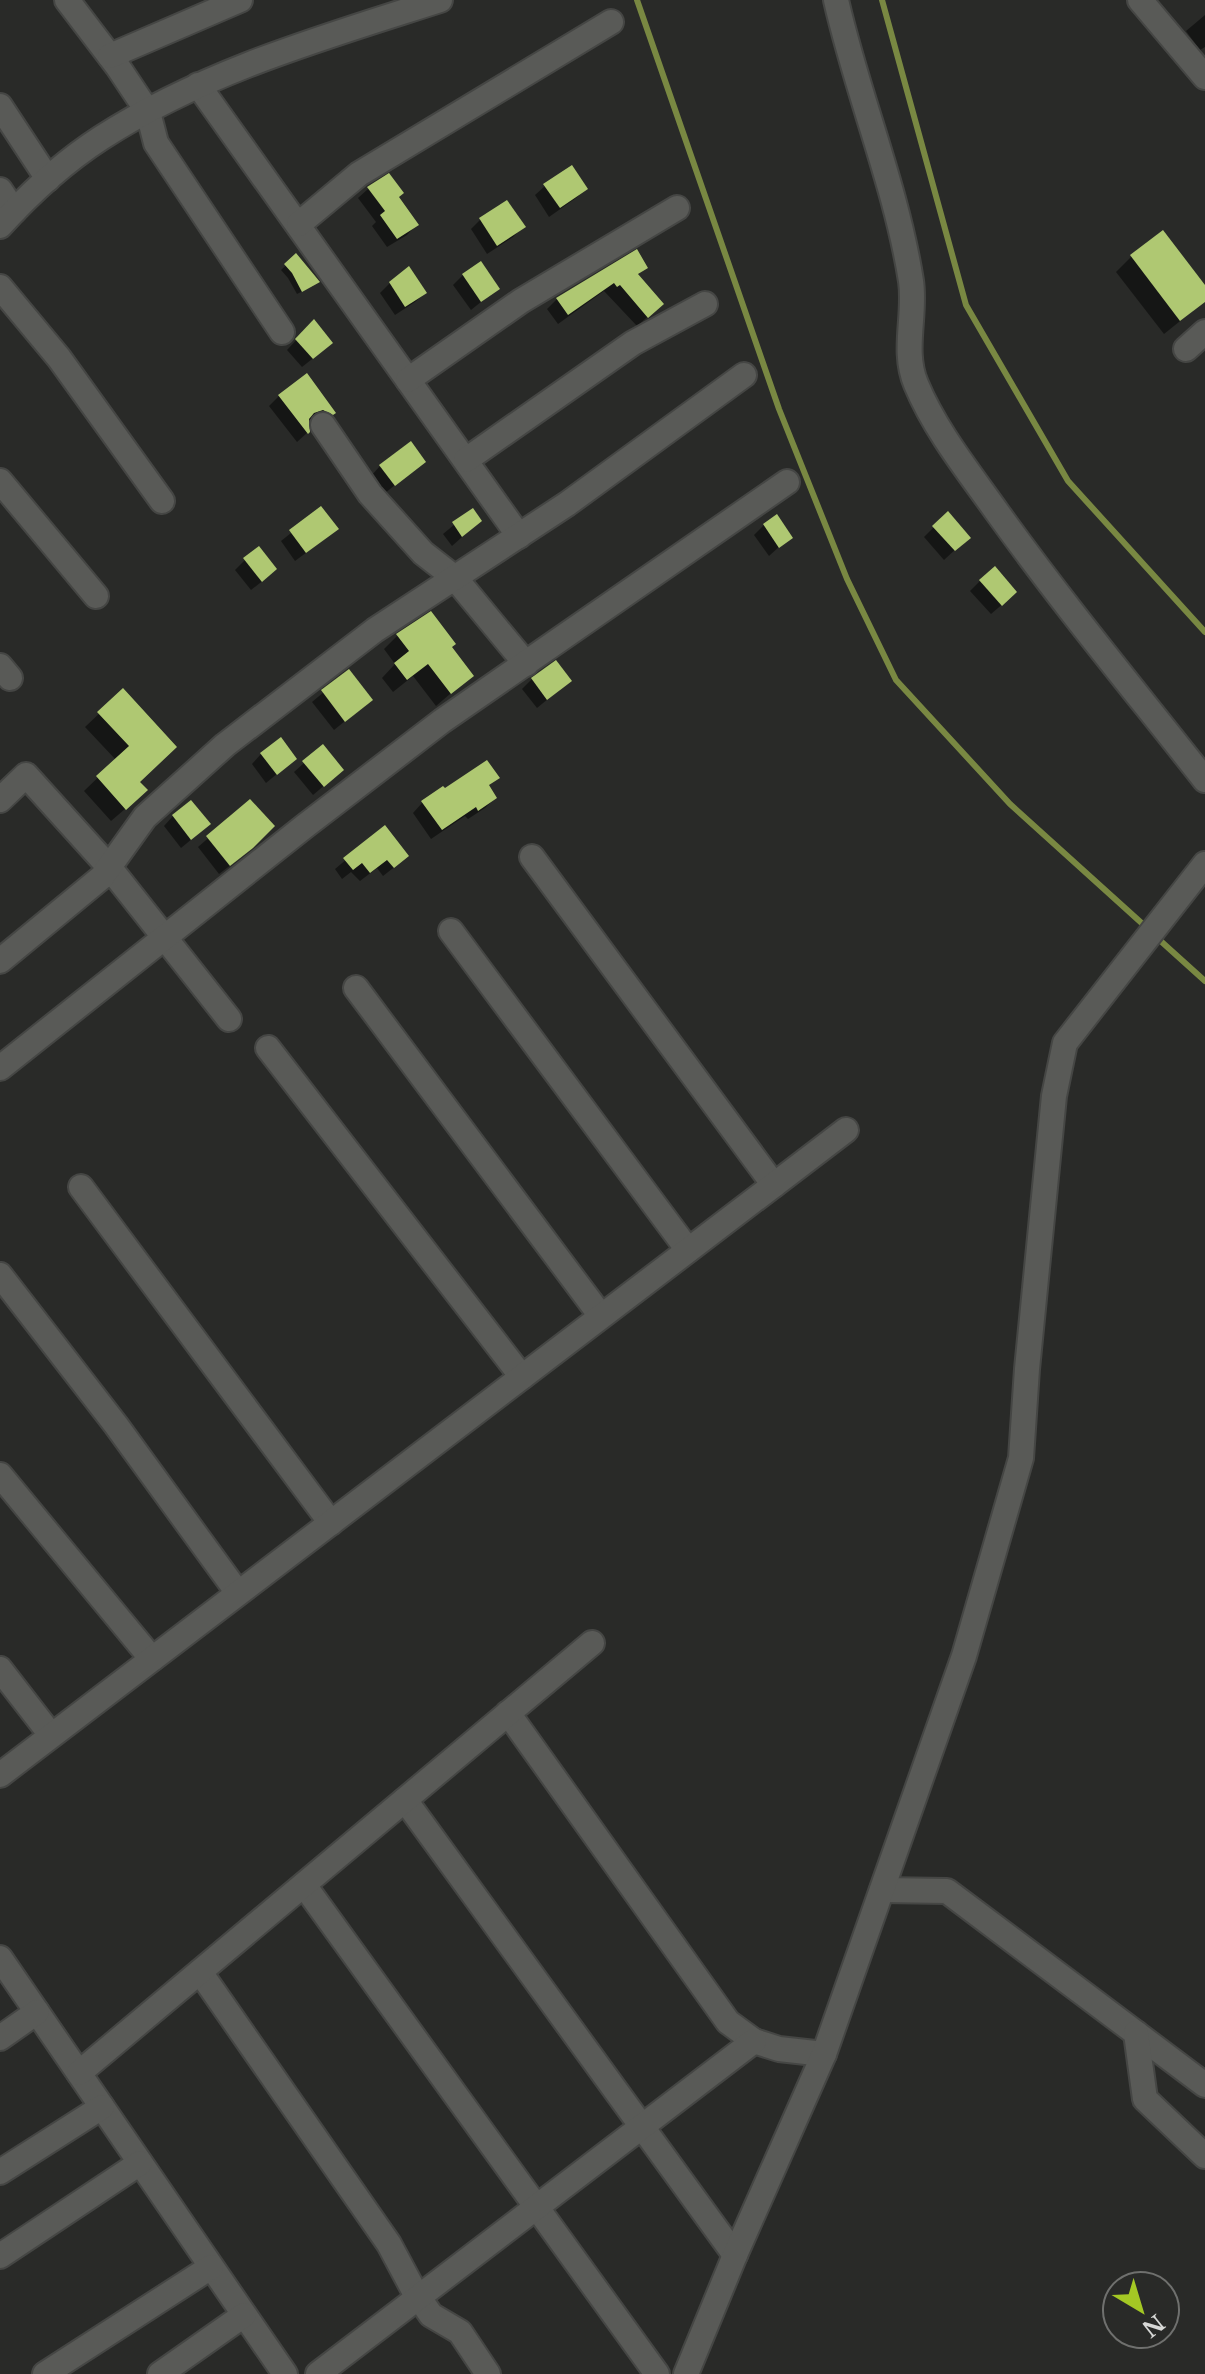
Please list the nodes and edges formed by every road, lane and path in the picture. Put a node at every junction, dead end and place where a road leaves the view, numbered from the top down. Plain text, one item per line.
1 (67, 0) edge
2 (240, 0) edge
3 (440, 0) edge
4 (836, 0) edge
5 (1140, 0) edge
6 (611, 22) dead end
7 (110, 56) junction
8 (1205, 77) edge
9 (198, 85) junction
10 (0, 106) edge
11 (148, 112) junction
12 (48, 179) junction
13 (0, 190) edge
14 (677, 208) dead end
15 (7, 218) edge
16 (299, 224) junction
17 (0, 287) edge
18 (705, 304) dead end
19 (282, 332) dead end
20 (1205, 332) edge
21 (1186, 349) dead end
22 (744, 375) dead end
23 (408, 380) junction
24 (323, 425) dead end
25 (466, 460) junction
26 (0, 481) edge
27 (787, 482) dead end
28 (162, 501) dead end
29 (519, 536) junction
30 (455, 578) junction
31 (96, 596) dead end
32 (526, 664) junction
33 (1205, 780) edge
34 (0, 800) edge
35 (532, 857) dead end
36 (109, 867) junction
37 (1199, 872) edge
38 (451, 931) dead end
39 (164, 937) junction
40 (0, 961) edge
41 (356, 988) dead end
42 (229, 1019) dead end
43 (268, 1048) dead end
44 (0, 1068) edge
45 (846, 1130) dead end
46 (774, 1185) junction
47 (81, 1187) dead end
48 (688, 1250) junction
49 (0, 1275) edge
50 (601, 1316) junction
51 (522, 1377) junction
52 (0, 1475) edge
53 (331, 1523) junction
54 (238, 1593) junction
55 (592, 1643) dead end
56 (152, 1659) junction
57 (0, 1669) edge
58 (508, 1713) junction
59 (51, 1735) junction
60 (0, 1775) edge
61 (405, 1800) junction
62 (304, 1885) junction
63 (882, 1890) junction
64 (0, 1958) edge
65 (200, 1972) junction
66 (37, 2012) junction
67 (1136, 2033) junction
68 (0, 2038) edge
69 (754, 2041) junction
70 (824, 2054) junction
71 (79, 2073) junction
72 (1205, 2085) edge
73 (102, 2107) junction
74 (642, 2127) junction
75 (1205, 2156) edge
76 (140, 2163) junction
77 (0, 2172) edge
78 (537, 2207) junction
79 (735, 2255) junction
80 (0, 2256) edge
81 (211, 2267) junction
82 (419, 2297) junction
83 (244, 2315) junction
84 (45, 2374) edge
85 (160, 2374) edge
86 (285, 2374) edge
87 (318, 2374) edge
88 (488, 2374) edge
89 (657, 2374) edge
90 (686, 2374) edge

1 - 7 street
2 - 7 street
3 - 9 street
4 - 33 street
5 - 8 street
6 - 16 street
7 - 11 street
9 - 11 street
9 - 16 street
10 - 12 street
11 - 12 street
11 - 19 street
12 - 15 street
13 - 15 street
14 - 23 street
16 - 23 street
17 - 28 street
18 - 25 street
20 - 21 street
22 - 29 street
23 - 25 street
24 - 30 street
25 - 29 street
26 - 31 street
27 - 32 street
29 - 30 street
30 - 32 street
30 - 36 street
32 - 39 street
34 - 36 street
35 - 46 street
36 - 39 street
36 - 40 street
37 - 63 street
38 - 48 street
39 - 42 street
39 - 44 street
41 - 50 street
43 - 51 street
45 - 46 street
46 - 48 street
47 - 53 street
48 - 50 street
49 - 54 street
50 - 51 street
51 - 53 street
52 - 56 street
53 - 54 street
54 - 56 street
55 - 58 street
56 - 59 street
57 - 59 street
58 - 61 street
58 - 69 street
59 - 60 street
61 - 62 street
61 - 74 street
62 - 65 street
62 - 78 street
63 - 67 street
63 - 70 street
64 - 66 street
65 - 71 street
65 - 82 street
66 - 68 street
66 - 71 street
67 - 72 street
67 - 75 street
69 - 70 street
69 - 74 street
70 - 79 street
71 - 73 street
73 - 76 street
73 - 77 street
74 - 78 street
74 - 79 street
76 - 80 street
76 - 81 street
78 - 82 street
78 - 89 street
79 - 90 street
81 - 83 street
81 - 84 street
82 - 87 street
82 - 88 street
83 - 85 street
83 - 86 street

